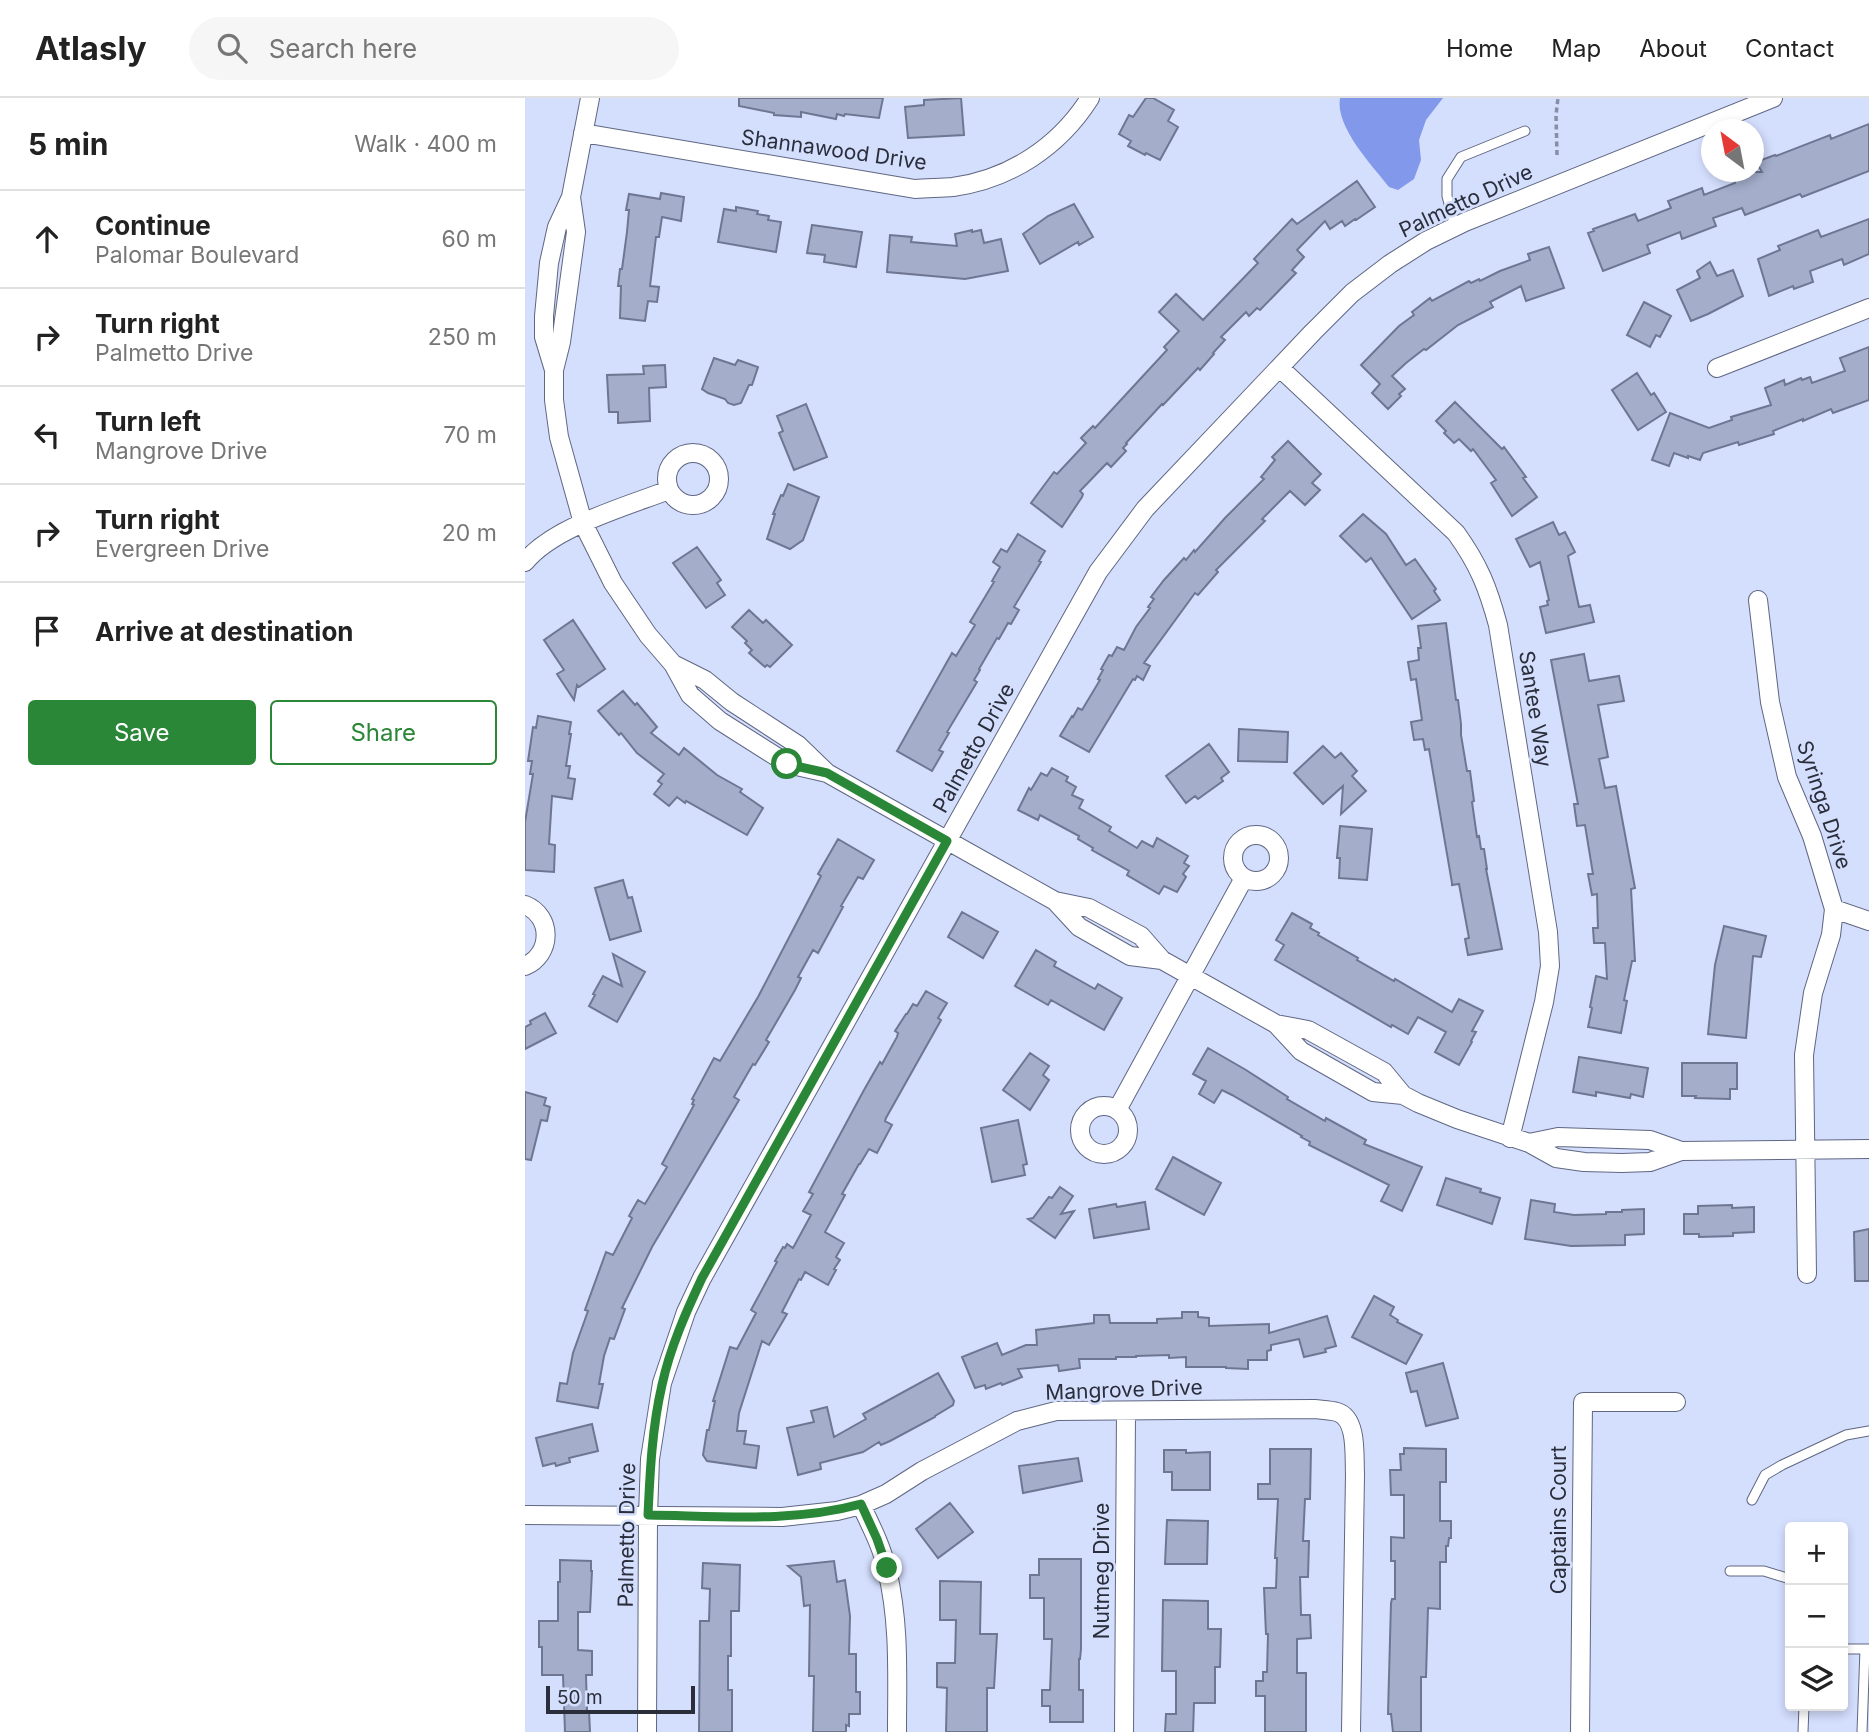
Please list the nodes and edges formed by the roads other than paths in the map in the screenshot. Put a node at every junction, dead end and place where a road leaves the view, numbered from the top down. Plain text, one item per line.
1 (590, 98) edge
2 (1090, 98) edge
3 (1773, 98) edge
4 (1525, 131) dead end
5 (583, 133) junction
6 (1455, 226) junction
7 (1869, 308) edge
8 (1280, 368) junction
9 (1717, 368) dead end
10 (669, 490) dead end
11 (583, 523) junction
12 (525, 562) edge
13 (1758, 600) dead end
14 (947, 841) junction
15 (1244, 878) dead end
16 (525, 905) edge
17 (1834, 909) junction
18 (1869, 921) edge
19 (525, 967) edge
20 (1190, 976) junction
21 (1117, 1110) dead end
22 (1510, 1138) junction
23 (1805, 1149) junction
24 (1869, 1149) edge
25 (1807, 1274) dead end
26 (1676, 1402) dead end
27 (1126, 1411) junction
28 (1869, 1431) edge
29 (1752, 1500) dead end
30 (861, 1504) junction
31 (525, 1515) edge
32 (648, 1515) junction
33 (1730, 1571) dead end
34 (1785, 1577) edge
35 (1848, 1649) edge
36 (1867, 1649) edge
37 (1804, 1711) edge
38 (647, 1732) edge
39 (897, 1732) edge
40 (1124, 1732) edge
41 (1351, 1732) edge
42 (1580, 1732) edge
43 (1803, 1732) edge
44 (1862, 1732) edge

1 - 5 street
2 - 5 street, Shannawood Drive
3 - 6 street, Palmetto Drive
4 - 6 lane
5 - 11 street
6 - 8 street, Palmetto Drive
7 - 9 street
8 - 14 street, Palmetto Drive
8 - 22 street, Santee Way
10 - 11 street
11 - 12 street
11 - 14 street
13 - 17 street, Syringa Drive
14 - 20 street
14 - 32 street, Palmetto Drive
15 - 20 street
16 - 19 street
17 - 18 street
17 - 23 street, Syringa Drive
20 - 21 street
20 - 22 street
22 - 23 street
23 - 24 street
23 - 25 street, Syringa Drive
26 - 42 street, Captains Court
27 - 30 street, Mangrove Drive
27 - 40 street, Nutmeg Drive
27 - 41 street, Mangrove Drive
28 - 29 lane
30 - 32 street, Mangrove Drive
30 - 39 street
31 - 32 street, Mangrove Drive
32 - 38 street, Palmetto Drive
33 - 34 lane
35 - 36 lane
36 - 44 lane
37 - 43 lane

